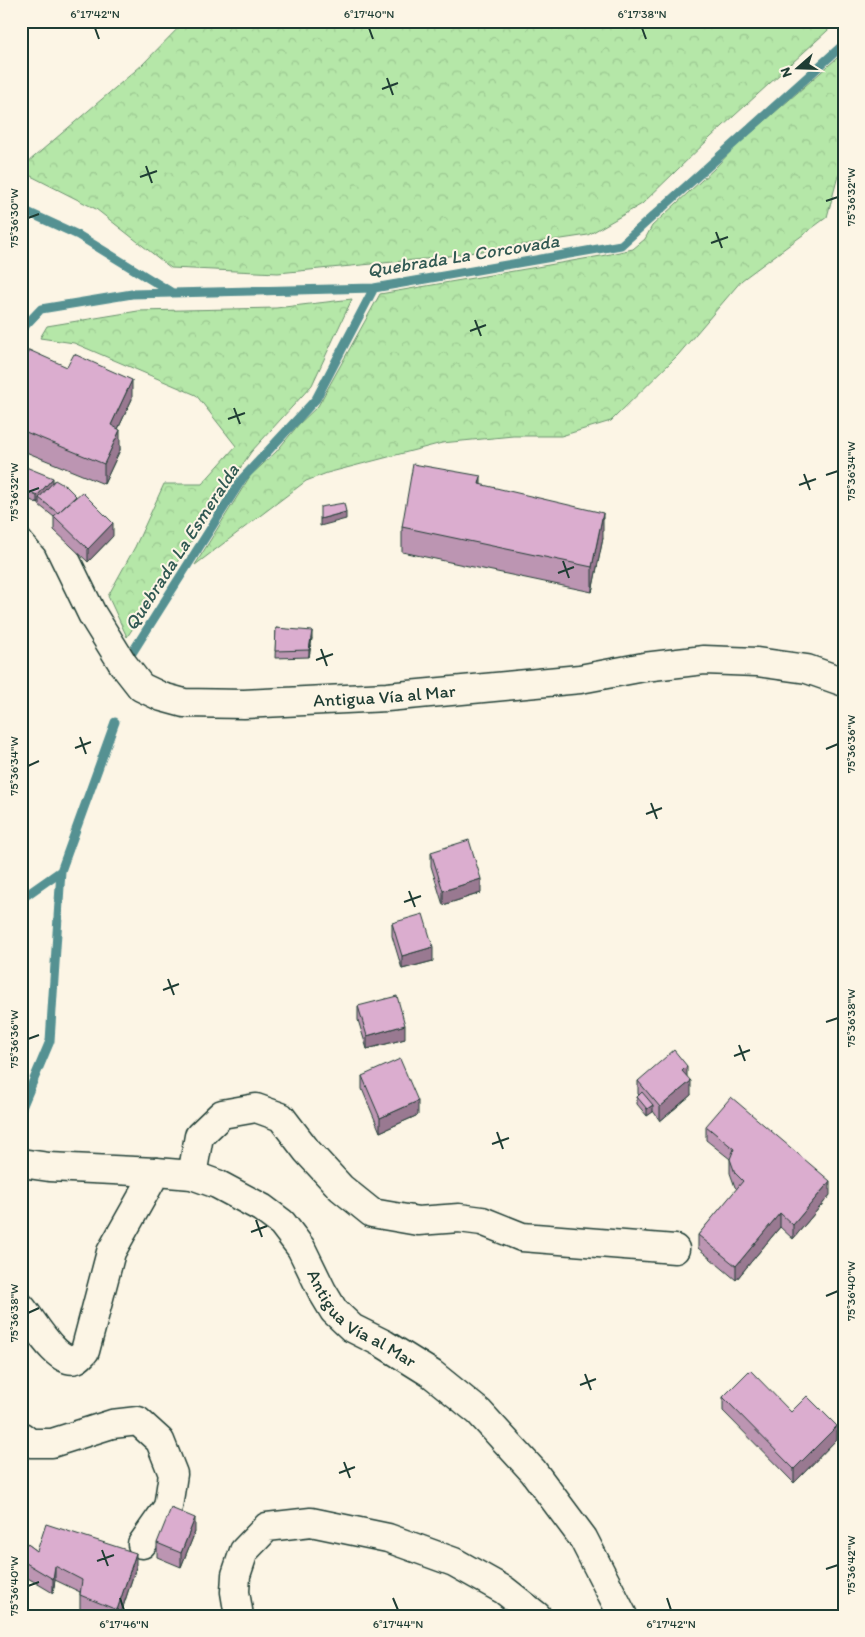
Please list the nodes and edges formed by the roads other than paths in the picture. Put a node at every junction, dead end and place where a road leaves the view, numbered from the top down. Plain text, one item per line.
1 (21, 510) edge
2 (844, 682) edge
3 (21, 1163) edge
4 (156, 1172) junction
5 (192, 1175) junction
6 (675, 1249) dead end
7 (21, 1307) edge
8 (21, 1436) edge
9 (142, 1544) dead end
10 (239, 1616) edge
11 (537, 1616) edge
12 (623, 1616) edge

1 - 2 main road, Antigua Vía al Mar
3 - 4 main road, Antigua Vía al Mar
4 - 5 main road, Antigua Vía al Mar
4 - 7 main road
5 - 6 main road
5 - 12 main road, Antigua Vía al Mar
8 - 9 main road
10 - 11 main road

